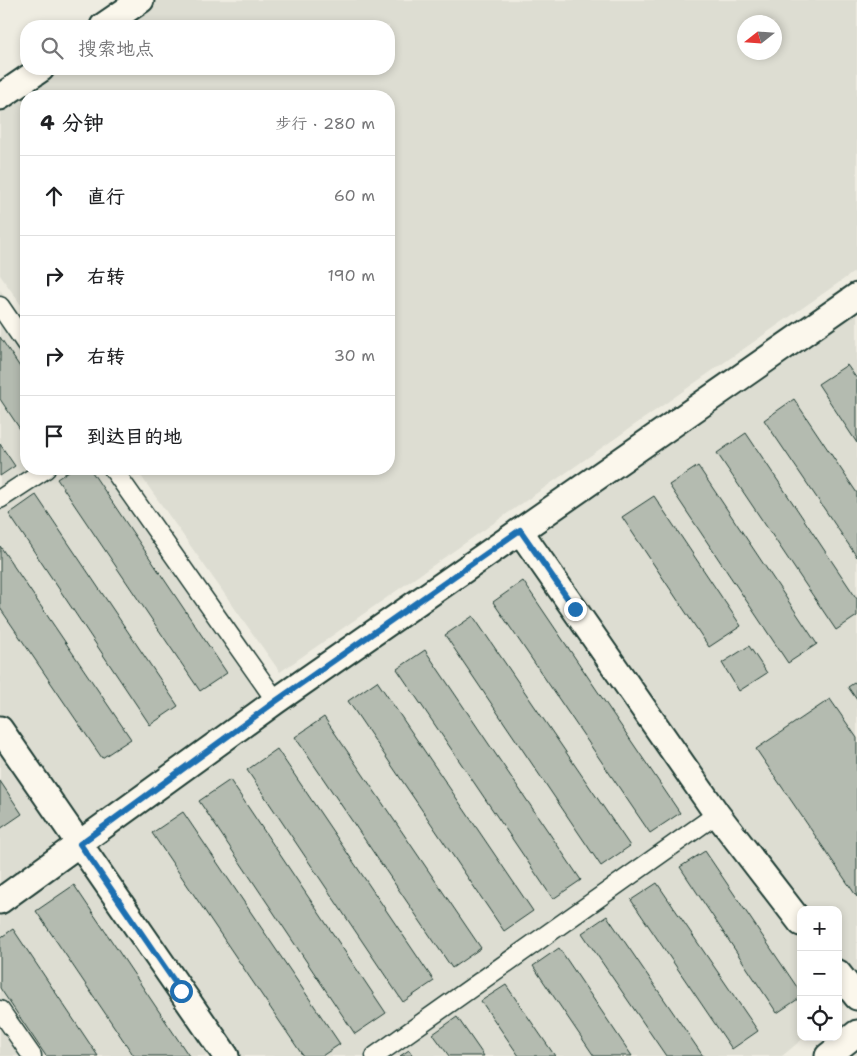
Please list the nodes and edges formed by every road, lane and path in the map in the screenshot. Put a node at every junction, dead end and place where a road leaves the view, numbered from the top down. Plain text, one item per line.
1 (141, 0) edge
2 (112, 20) edge
3 (32, 75) edge
4 (0, 96) edge
5 (857, 296) edge
6 (0, 306) edge
7 (20, 335) edge
8 (37, 475) edge
9 (117, 475) edge
10 (0, 499) edge
11 (520, 530) junction
12 (276, 701) junction
13 (0, 729) edge
14 (718, 814) junction
15 (80, 844) junction
16 (0, 901) edge
17 (797, 919) edge
18 (842, 978) edge
19 (857, 997) edge
20 (0, 1010) edge
21 (857, 1033) edge
22 (857, 1050) edge
23 (32, 1056) edge
24 (226, 1056) edge
25 (375, 1056) edge
26 (828, 1056) edge
27 (849, 1056) edge

1 - 2 street
3 - 4 street
5 - 11 street
6 - 7 street
8 - 10 street
9 - 12 street
11 - 12 street
11 - 14 street
12 - 15 street
13 - 15 street
14 - 17 street
14 - 25 street
15 - 16 street
15 - 24 street
18 - 19 street
20 - 23 street
21 - 26 street
22 - 27 street

